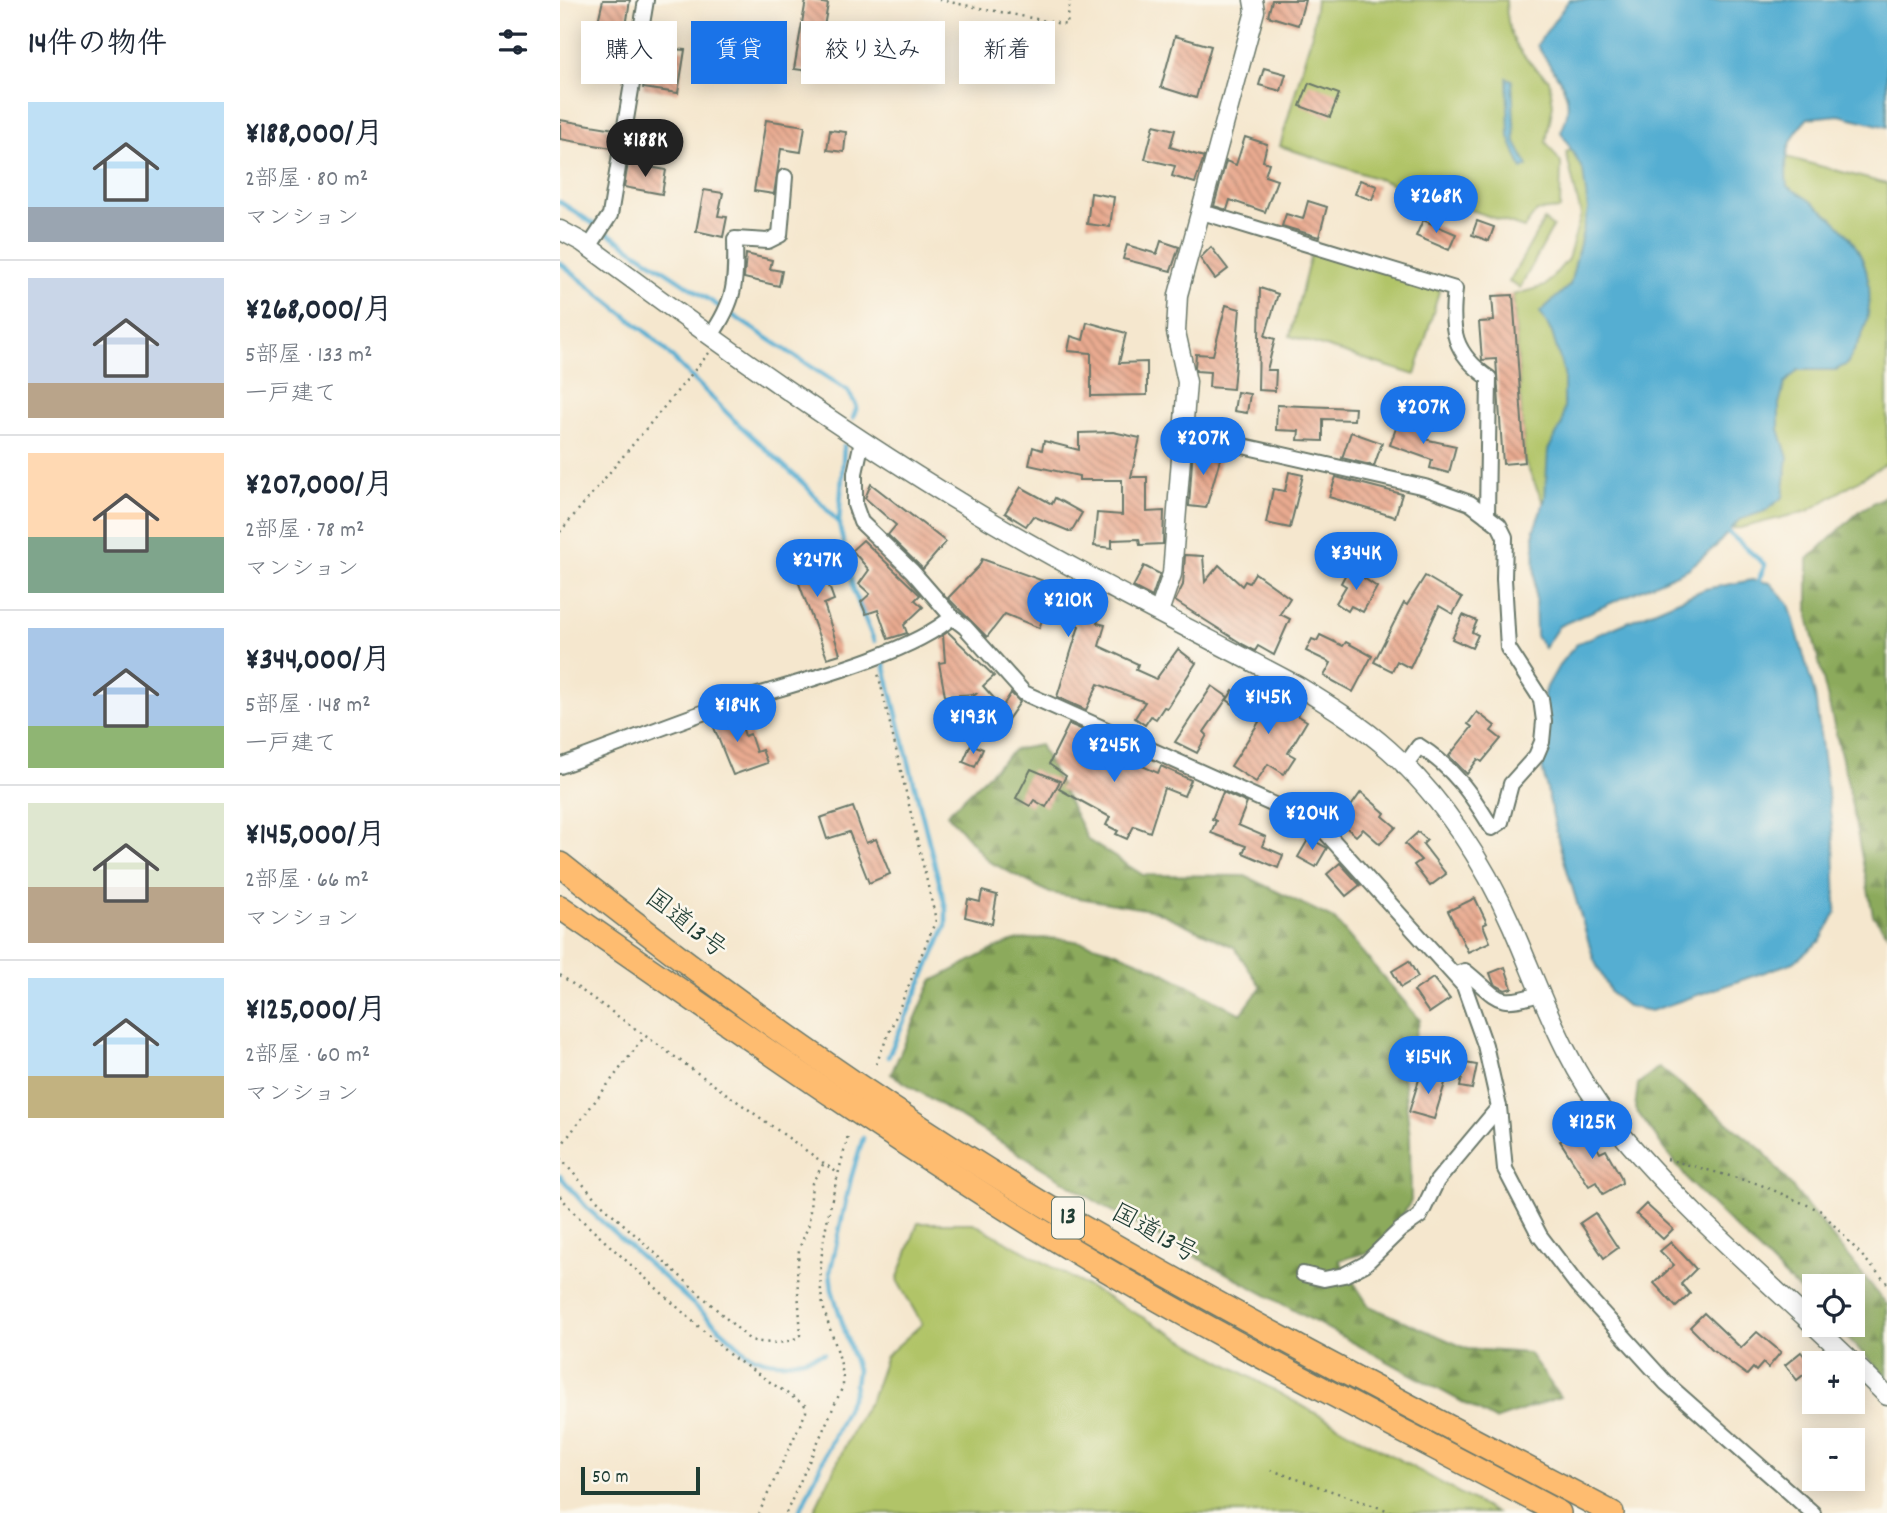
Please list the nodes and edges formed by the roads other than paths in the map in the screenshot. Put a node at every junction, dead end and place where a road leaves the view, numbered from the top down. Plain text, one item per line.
1 (646, 0) edge
2 (1253, 0) edge
3 (785, 177) dead end
4 (1202, 212) junction
5 (560, 230) edge
6 (598, 237) junction
7 (716, 334) junction
8 (1181, 432) junction
9 (862, 441) junction
10 (1487, 516) junction
11 (1159, 612) junction
12 (952, 617) junction
13 (560, 766) edge
14 (1404, 767) junction
15 (560, 854) edge
16 (560, 864) edge
17 (592, 889) junction
18 (560, 907) edge
19 (1456, 974) junction
20 (1539, 994) junction
21 (1499, 1107) junction
22 (1303, 1273) dead end
23 (1887, 1396) edge
24 (1559, 1513) edge
25 (1612, 1513) edge
26 (1813, 1513) edge

1 - 6 street
2 - 4 street
3 - 7 street
4 - 8 street
4 - 10 street
5 - 6 street
6 - 7 street
7 - 9 street
8 - 10 street
8 - 11 street
9 - 11 street
9 - 12 street
10 - 14 street
11 - 14 street
12 - 13 street
12 - 19 street
14 - 20 street
15 - 17 highway, 13
16 - 17 highway, 国道13号 / 13
17 - 25 highway, 国道13号 / 13
18 - 24 highway, 国道13号 / 13
19 - 20 street
19 - 21 street
20 - 23 street
21 - 22 street
21 - 26 street

